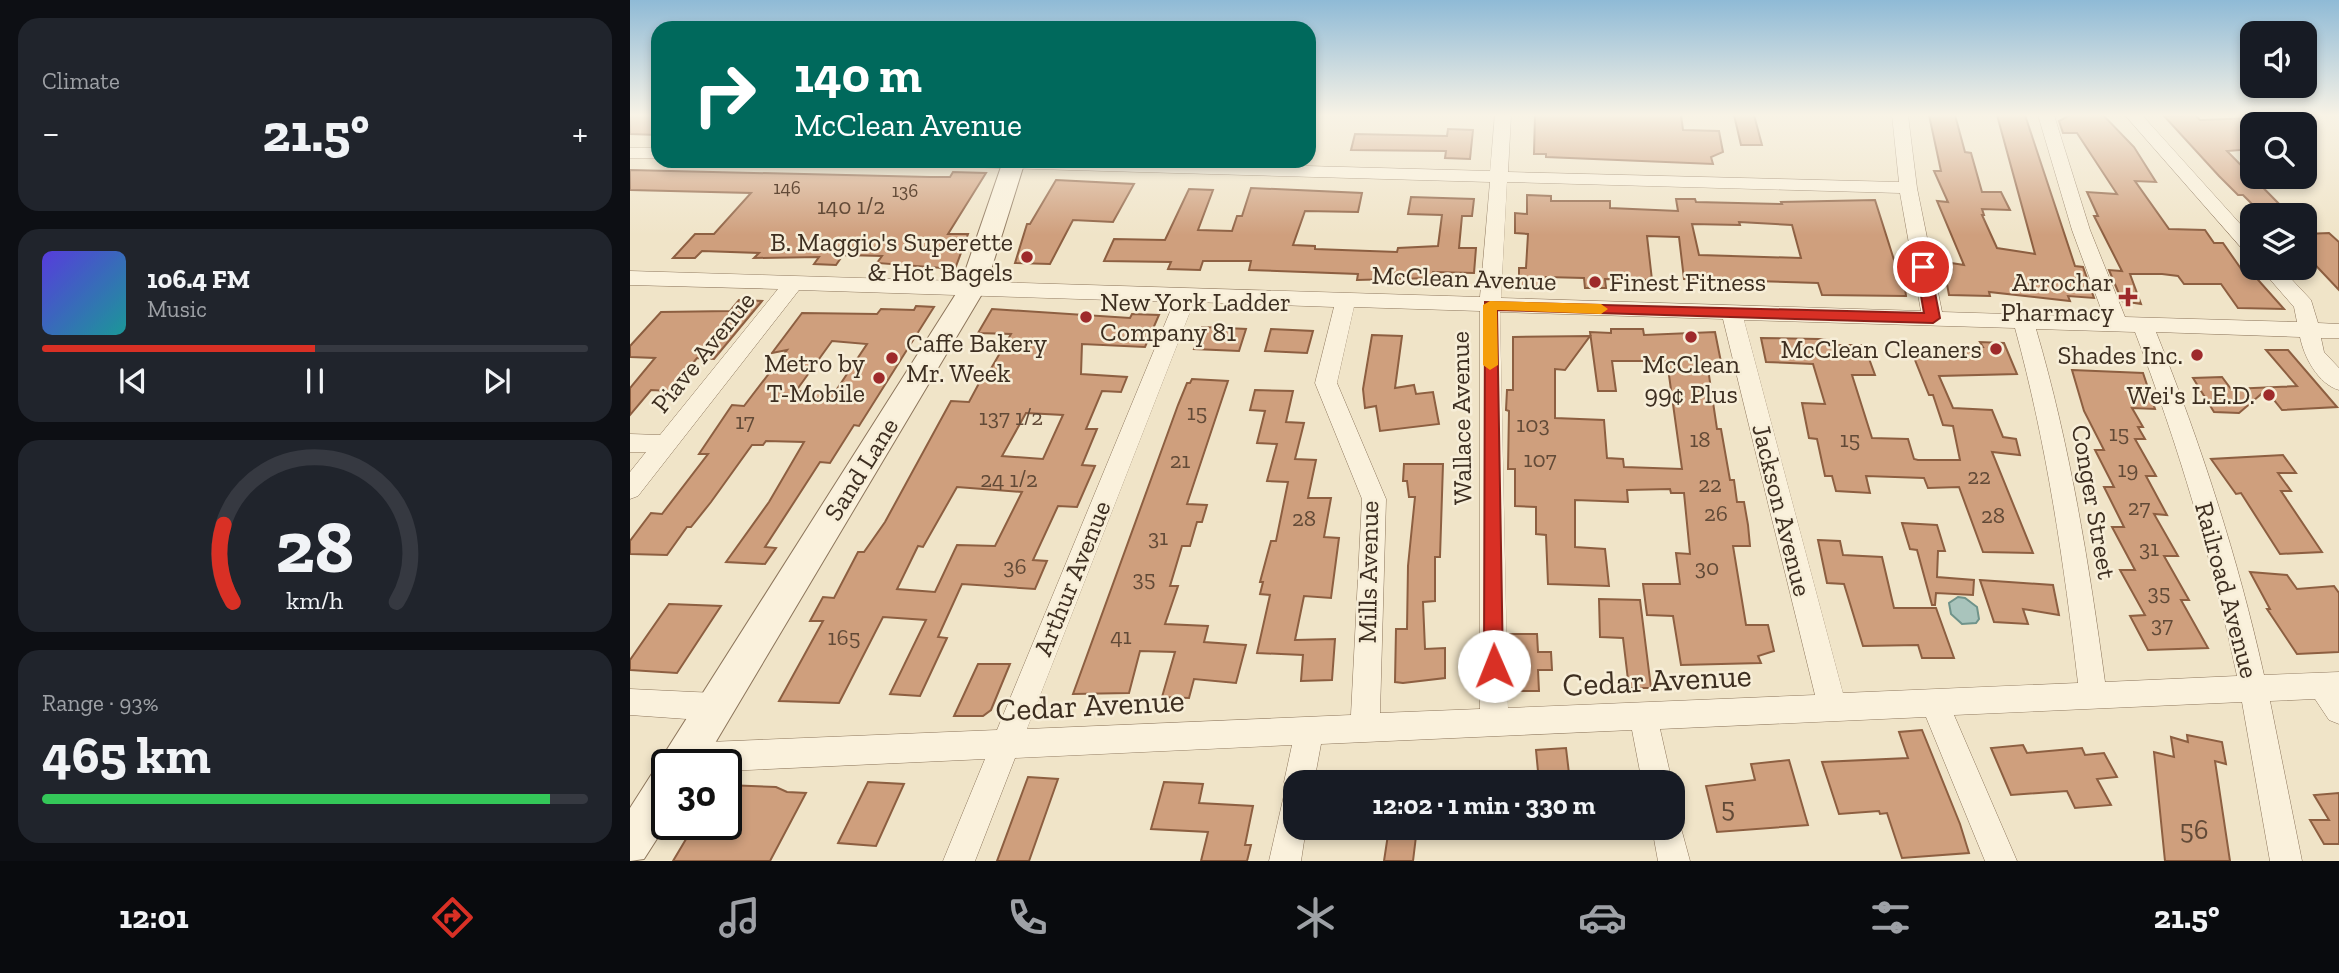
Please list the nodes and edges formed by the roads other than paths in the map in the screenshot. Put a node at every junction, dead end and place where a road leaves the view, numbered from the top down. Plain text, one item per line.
1 (1500, 155) edge
2 (1904, 155) edge
3 (2058, 155) edge
4 (2170, 155) edge
5 (1012, 168) edge
6 (1222, 168) edge
7 (1499, 176) junction
8 (1908, 188) junction
9 (2240, 234) edge
10 (630, 278) edge
11 (2281, 280) edge
12 (794, 283) junction
13 (972, 289) junction
14 (1185, 296) junction
15 (1345, 301) junction
16 (1490, 305) junction
17 (1732, 313) junction
18 (1933, 318) junction
19 (2024, 321) junction
20 (2117, 324) junction
21 (2143, 325) junction
22 (2309, 330) junction
23 (2339, 331) edge
24 (2339, 382) edge
25 (630, 443) edge
26 (666, 444) junction
27 (630, 489) edge
28 (2331, 685) edge
29 (2253, 688) junction
30 (2093, 695) junction
31 (630, 702) edge
32 (1934, 703) junction
33 (715, 707) junction
34 (1832, 707) junction
35 (2339, 710) edge
36 (1643, 715) junction
37 (1494, 722) junction
38 (1365, 727) junction
39 (1309, 730) junction
40 (1006, 744) junction
41 (689, 749) edge
42 (742, 764) edge
43 (1301, 770) edge
44 (1654, 770) edge
45 (651, 811) edge
46 (1288, 840) edge
47 (1670, 840) edge
48 (630, 845) edge
49 (959, 861) edge
50 (1284, 861) edge
51 (1674, 861) edge
52 (2001, 861) edge
53 (2286, 861) edge

1 - 7 street, Wallace Avenue
2 - 8 street
3 - 20 street
4 - 9 street
5 - 13 street, Sand Lane
6 - 7 street
7 - 8 street
7 - 16 street, Wallace Avenue
8 - 18 street
10 - 12 street, McClean Avenue
11 - 22 street
12 - 13 street, McClean Avenue
12 - 26 street, Piave Avenue
13 - 14 street, McClean Avenue
13 - 33 street, Sand Lane
14 - 15 street, McClean Avenue
14 - 40 street, Arthur Avenue
15 - 16 street, McClean Avenue
15 - 38 street, Mills Avenue
16 - 17 street, McClean Avenue
16 - 37 street, Wallace Avenue
17 - 18 street, McClean Avenue
17 - 34 street, Jackson Avenue
18 - 19 street, McClean Avenue
19 - 20 street, McClean Avenue
19 - 30 street, Conger Street
20 - 21 street, McClean Avenue
21 - 22 street, McClean Avenue
21 - 29 street, Railroad Avenue
22 - 23 street, McClean Avenue
22 - 24 street
25 - 26 street
26 - 27 street, Piave Avenue
28 - 29 street, Cedar Avenue
28 - 35 street
29 - 30 street, Cedar Avenue
29 - 53 street, Railroad Avenue
30 - 32 street, Cedar Avenue
31 - 33 street
32 - 34 street, Cedar Avenue
32 - 52 street
33 - 41 street, Sand Lane
34 - 36 street, Cedar Avenue
36 - 37 street, Cedar Avenue
36 - 44 street
37 - 38 street, Cedar Avenue
38 - 39 street, Cedar Avenue
39 - 40 street, Cedar Avenue
39 - 43 street
40 - 42 street, Cedar Avenue
40 - 49 street, Arthur Avenue
45 - 48 street, Sand Lane
46 - 50 street
47 - 51 street

